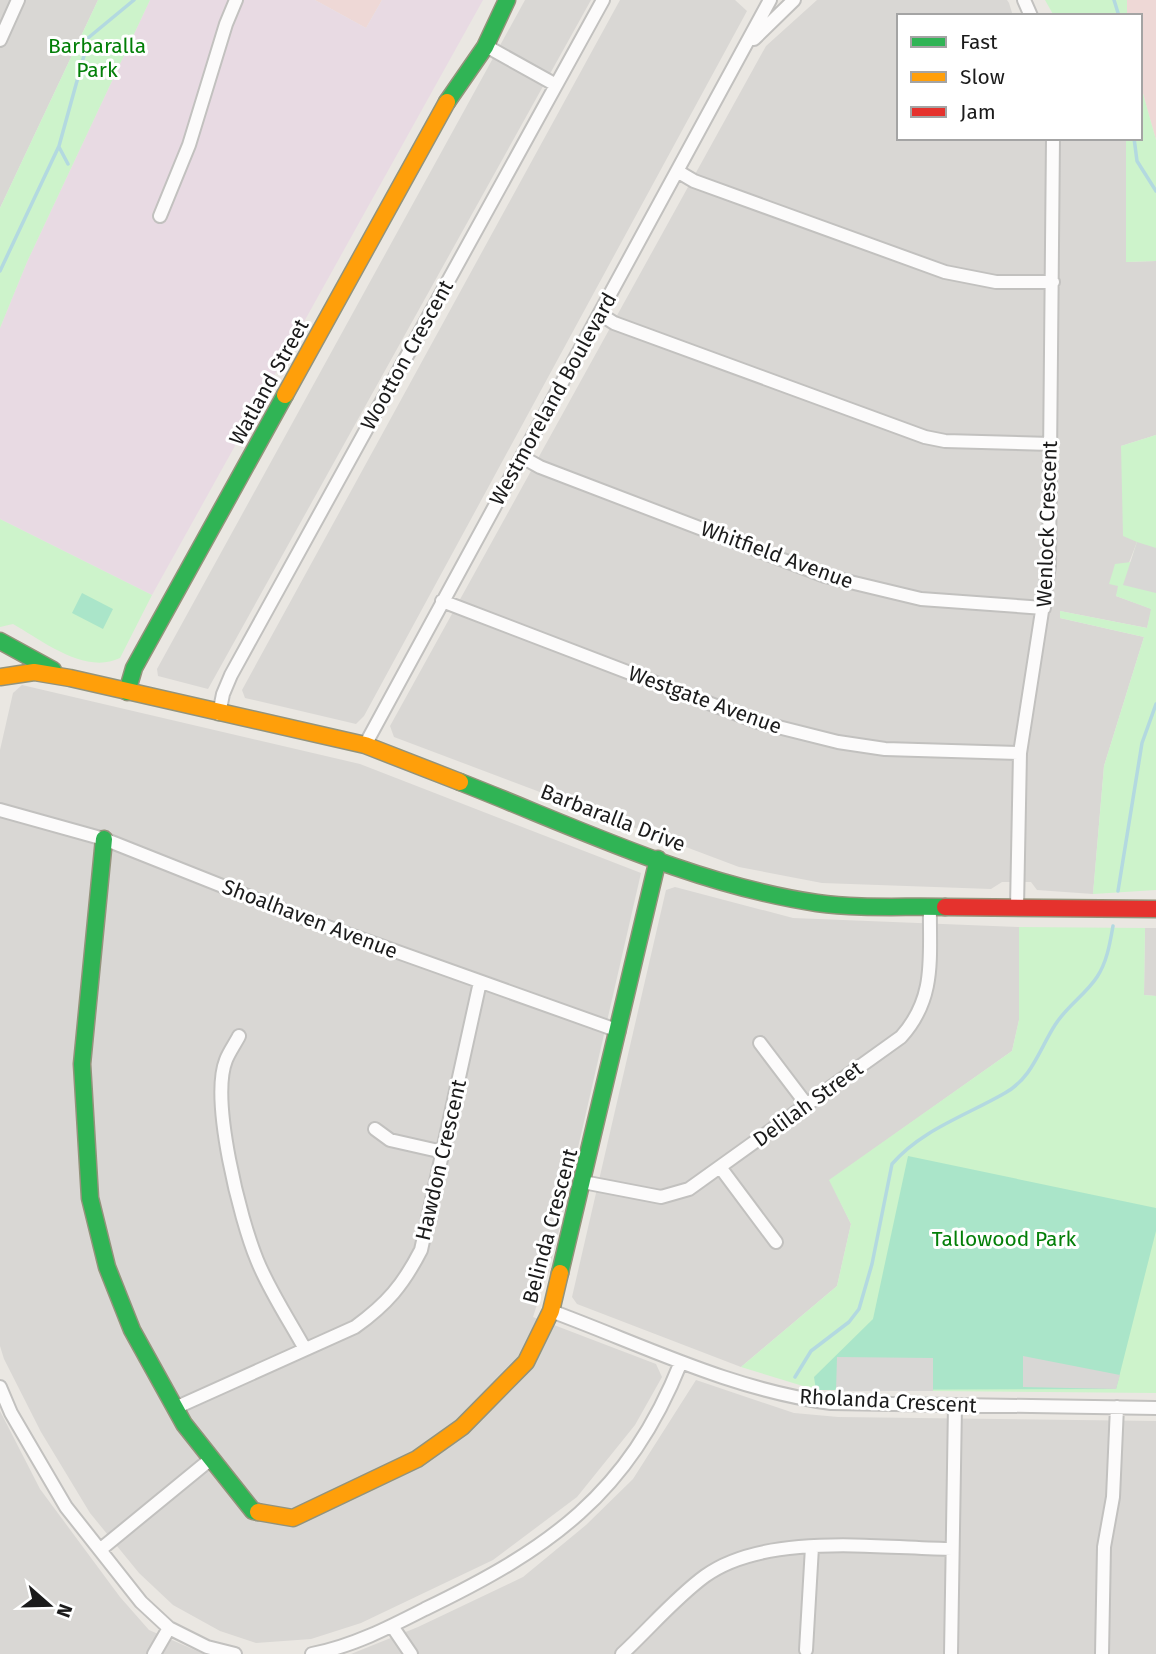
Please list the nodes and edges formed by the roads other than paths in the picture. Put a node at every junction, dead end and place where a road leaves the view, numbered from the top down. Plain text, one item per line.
1 (18, 0) edge
2 (236, 0) edge
3 (501, 0) edge
4 (507, 0) edge
5 (603, 0) edge
6 (794, 0) edge
7 (767, 1) edge
8 (778, 15) junction
9 (0, 40) edge
10 (486, 46) junction
11 (743, 53) junction
12 (556, 85) junction
13 (451, 94) junction
14 (1053, 140) edge
15 (677, 171) junction
16 (160, 215) dead end
17 (1053, 282) junction
18 (600, 314) junction
19 (1051, 444) junction
20 (522, 457) junction
21 (442, 601) junction
22 (1044, 608) junction
23 (0, 641) edge
24 (15, 648) junction
25 (5, 675) edge
26 (70, 678) junction
27 (127, 692) junction
28 (219, 713) junction
29 (365, 745) junction
30 (1020, 752) junction
31 (0, 810) edge
32 (104, 839) junction
33 (658, 859) junction
34 (930, 906) junction
35 (1017, 907) junction
36 (1156, 909) edge
37 (480, 982) junction
38 (619, 1031) junction
39 (239, 1036) dead end
40 (760, 1043) dead end
41 (807, 1105) junction
42 (375, 1129) dead end
43 (443, 1152) junction
44 (720, 1167) junction
45 (583, 1182) junction
46 (776, 1242) dead end
47 (551, 1311) junction
48 (305, 1349) junction
49 (681, 1362) junction
50 (0, 1387) edge
51 (955, 1405) junction
52 (1117, 1407) junction
53 (175, 1408) junction
54 (1156, 1408) edge
55 (212, 1458) junction
56 (812, 1547) junction
57 (101, 1549) junction
58 (953, 1549) junction
59 (392, 1626) junction
60 (169, 1628) junction
61 (806, 1650) dead end
62 (154, 1654) edge
63 (235, 1654) edge
64 (312, 1654) edge
65 (411, 1654) edge
66 (622, 1654) edge
67 (951, 1654) edge
68 (1102, 1654) edge

1 - 9 street
2 - 16 street
3 - 13 street, Watland Street
4 - 10 street, Watland Street
5 - 12 street, Wootton Crescent
6 - 8 street, Westmoreland Boulevard
7 - 8 street
7 - 11 street, Westmoreland Boulevard
8 - 11 street, Westmoreland Boulevard
10 - 12 street
10 - 13 street, Watland Street
11 - 15 street, Westmoreland Boulevard
12 - 28 street, Wootton Crescent
13 - 27 street, Watland Street
14 - 17 street, Wenlock Crescent
15 - 17 street
15 - 18 street, Westmoreland Boulevard
17 - 19 street, Wenlock Crescent
18 - 19 street
18 - 20 street, Westmoreland Boulevard
19 - 22 street, Wenlock Crescent
20 - 21 street, Westmoreland Boulevard
20 - 22 street, Whitfield Avenue
21 - 29 street, Westmoreland Boulevard
21 - 30 street, Westgate Avenue
22 - 30 street, Wenlock Crescent
23 - 24 street, Barbaralla Drive
24 - 25 street, Barbaralla Drive
24 - 26 street, Barbaralla Drive
25 - 26 street, Barbaralla Drive
26 - 27 street, Barbaralla Drive
27 - 28 street, Barbaralla Drive
28 - 29 street, Barbaralla Drive
29 - 33 street, Barbaralla Drive
30 - 35 street, Wenlock Crescent
31 - 32 street, Shoalhaven Avenue
32 - 37 street, Shoalhaven Avenue
32 - 53 street, Belinda Crescent
33 - 34 street, Barbaralla Drive
33 - 38 street, Belinda Crescent
34 - 35 street, Barbaralla Drive
34 - 41 street, Delilah Street
35 - 36 street, Barbaralla Drive
37 - 38 street, Shoalhaven Avenue
37 - 43 street, Hawdon Crescent
38 - 45 street, Belinda Crescent
39 - 48 street
40 - 41 street
41 - 44 street, Delilah Street
42 - 43 street
43 - 48 street, Hawdon Crescent
44 - 45 street, Delilah Street
44 - 46 street
45 - 47 street, Belinda Crescent
47 - 49 street, Rholanda Crescent
47 - 55 street, Belinda Crescent
48 - 53 street, Hawdon Crescent
49 - 51 street, Rholanda Crescent
49 - 59 street
50 - 57 street
51 - 52 street, Rholanda Crescent
51 - 58 street
52 - 54 street, Rholanda Crescent
52 - 68 street
53 - 55 street, Belinda Crescent
55 - 57 street
56 - 58 street
56 - 61 street
56 - 66 street
57 - 60 street
58 - 67 street
59 - 64 street
59 - 65 street
60 - 62 street
60 - 63 street

